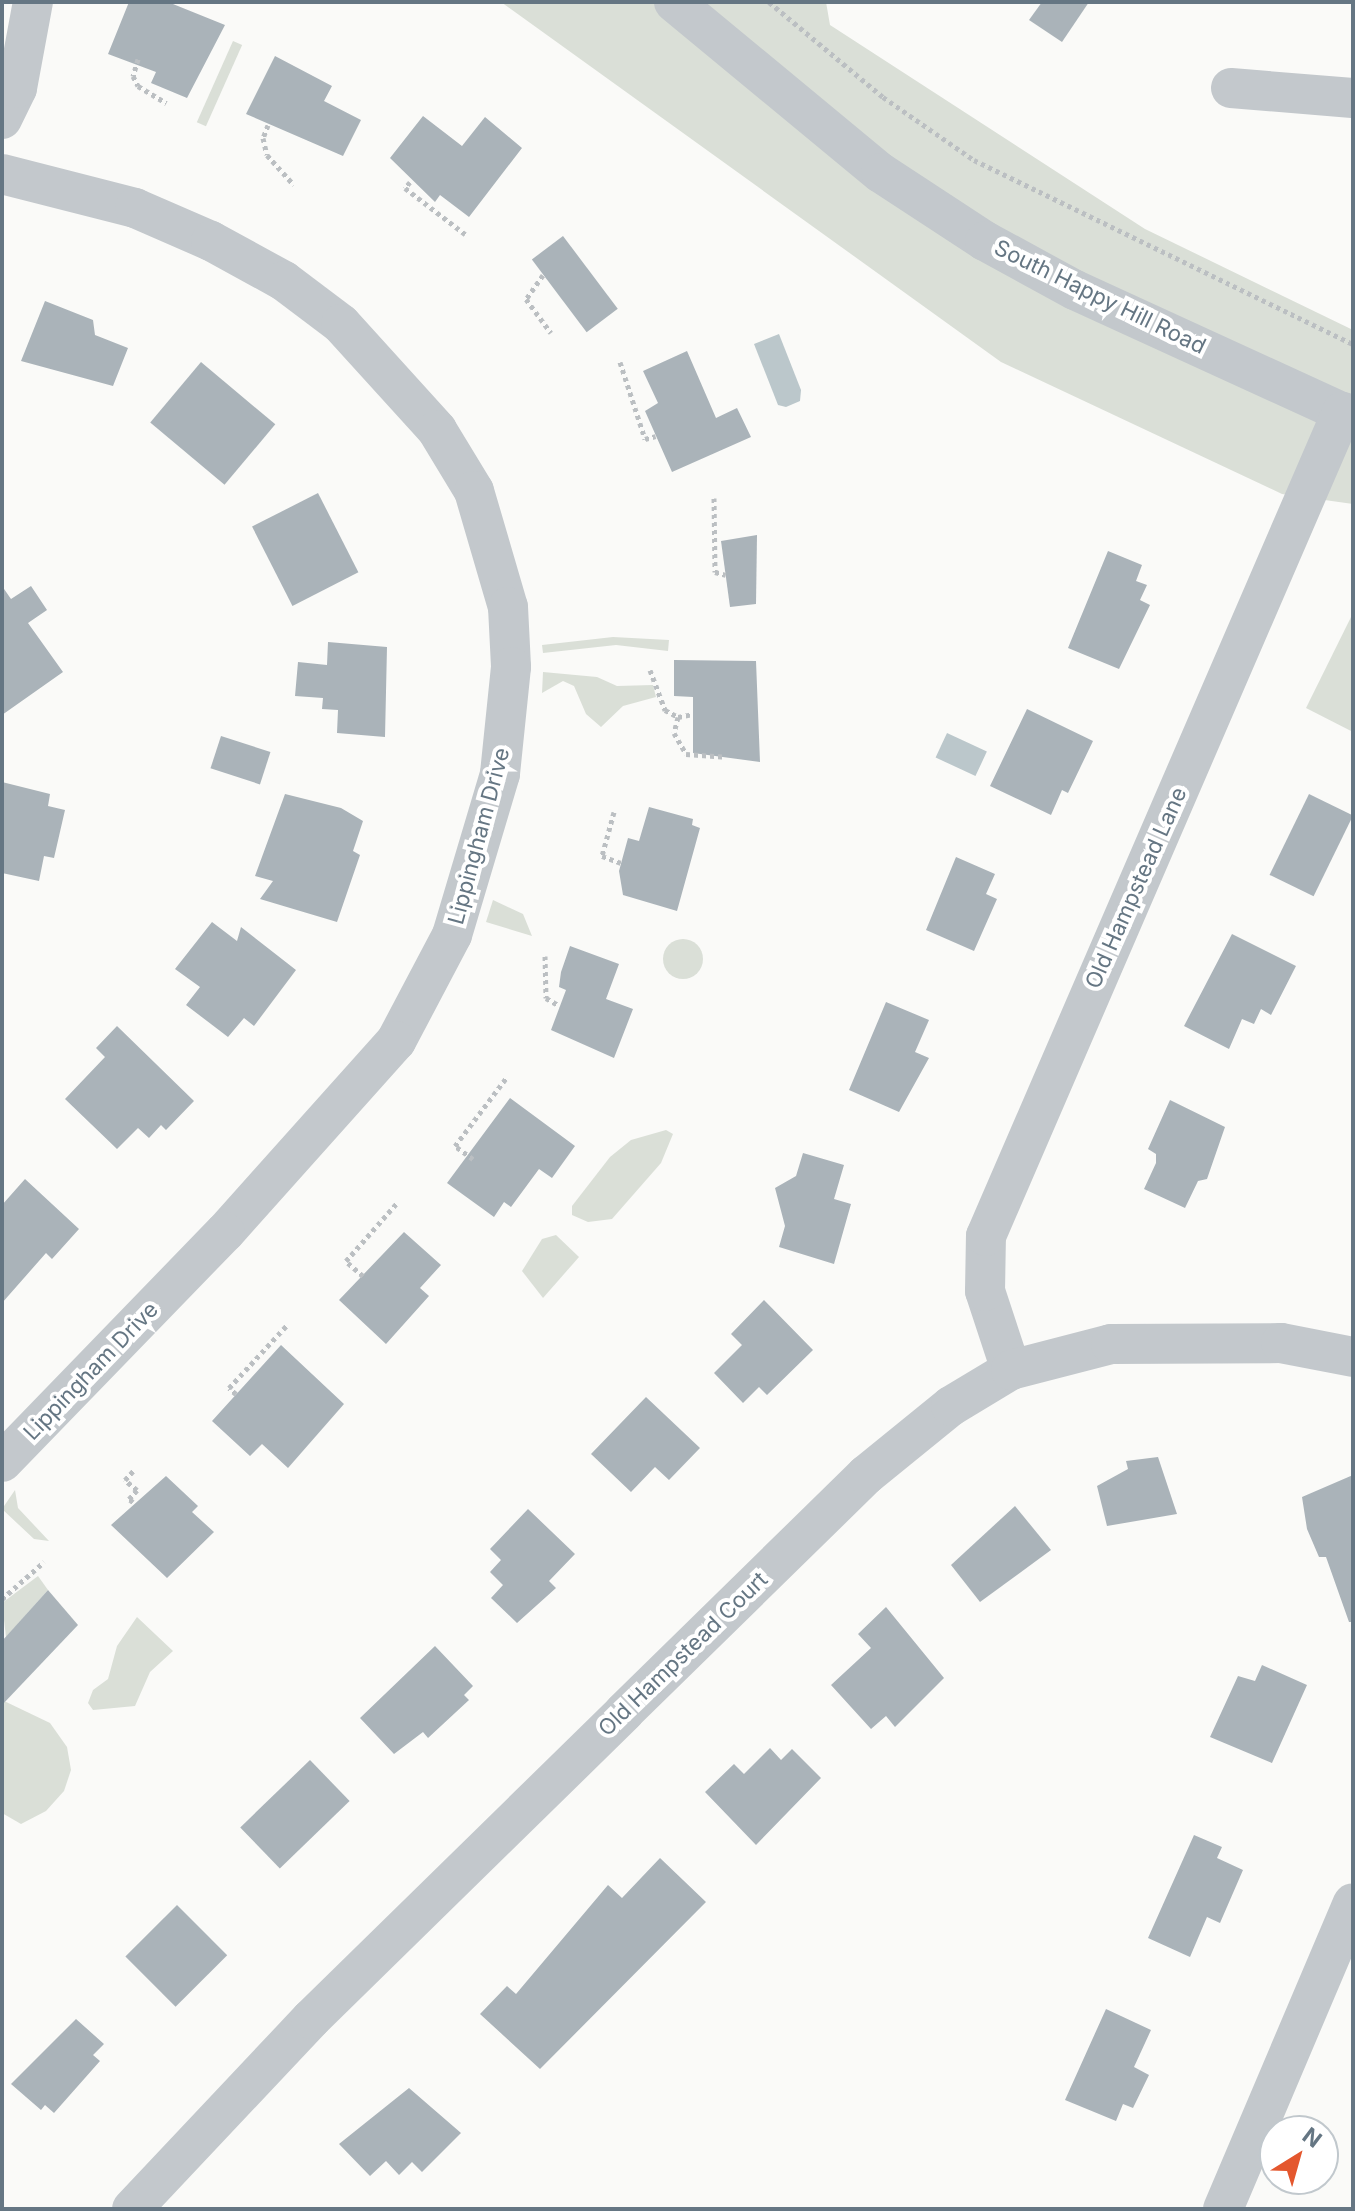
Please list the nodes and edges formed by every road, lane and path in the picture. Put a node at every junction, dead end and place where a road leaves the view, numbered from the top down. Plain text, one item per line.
1 (33, 2) edge
2 (674, 2) edge
3 (769, 2) edge
4 (138, 59) dead end
5 (1231, 88) dead end
6 (1353, 98) edge
7 (166, 103) dead end
8 (2, 119) edge
9 (268, 125) dead end
10 (2, 174) edge
11 (410, 182) dead end
12 (294, 185) dead end
13 (465, 234) dead end
14 (543, 275) dead end
15 (551, 333) dead end
16 (1353, 344) edge
17 (620, 362) dead end
18 (1347, 414) edge
19 (656, 436) dead end
20 (714, 498) dead end
21 (726, 575) dead end
22 (650, 670) dead end
23 (693, 714) dead end
24 (678, 717) junction
25 (725, 757) dead end
26 (614, 812) dead end
27 (621, 863) dead end
28 (545, 956) dead end
29 (560, 1006) dead end
30 (507, 1077) dead end
31 (473, 1159) dead end
32 (397, 1203) dead end
33 (363, 1276) dead end
34 (288, 1324) dead end
35 (1353, 1357) edge
36 (1011, 1370) junction
37 (236, 1394) dead end
38 (2, 1462) edge
39 (135, 1469) dead end
40 (133, 1502) dead end
41 (44, 1562) dead end
42 (2, 1599) edge
43 (1353, 1903) edge
44 (132, 2209) edge
45 (1223, 2209) edge

1 - 8 street
2 - 18 street, South Happy Hill Road
3 - 16 path
4 - 7 path
5 - 6 street
9 - 12 path
10 - 38 street, Lippingham Drive
11 - 13 path
14 - 15 path
17 - 19 path
18 - 36 street, Old Hampstead Lane
20 - 21 path
22 - 24 path
23 - 24 path
24 - 25 path
26 - 27 path
28 - 29 path
30 - 31 path
32 - 33 path
34 - 37 path
35 - 36 street, Old Hampstead Court
36 - 44 street, Old Hampstead Court
39 - 40 path
41 - 42 path
43 - 45 street

